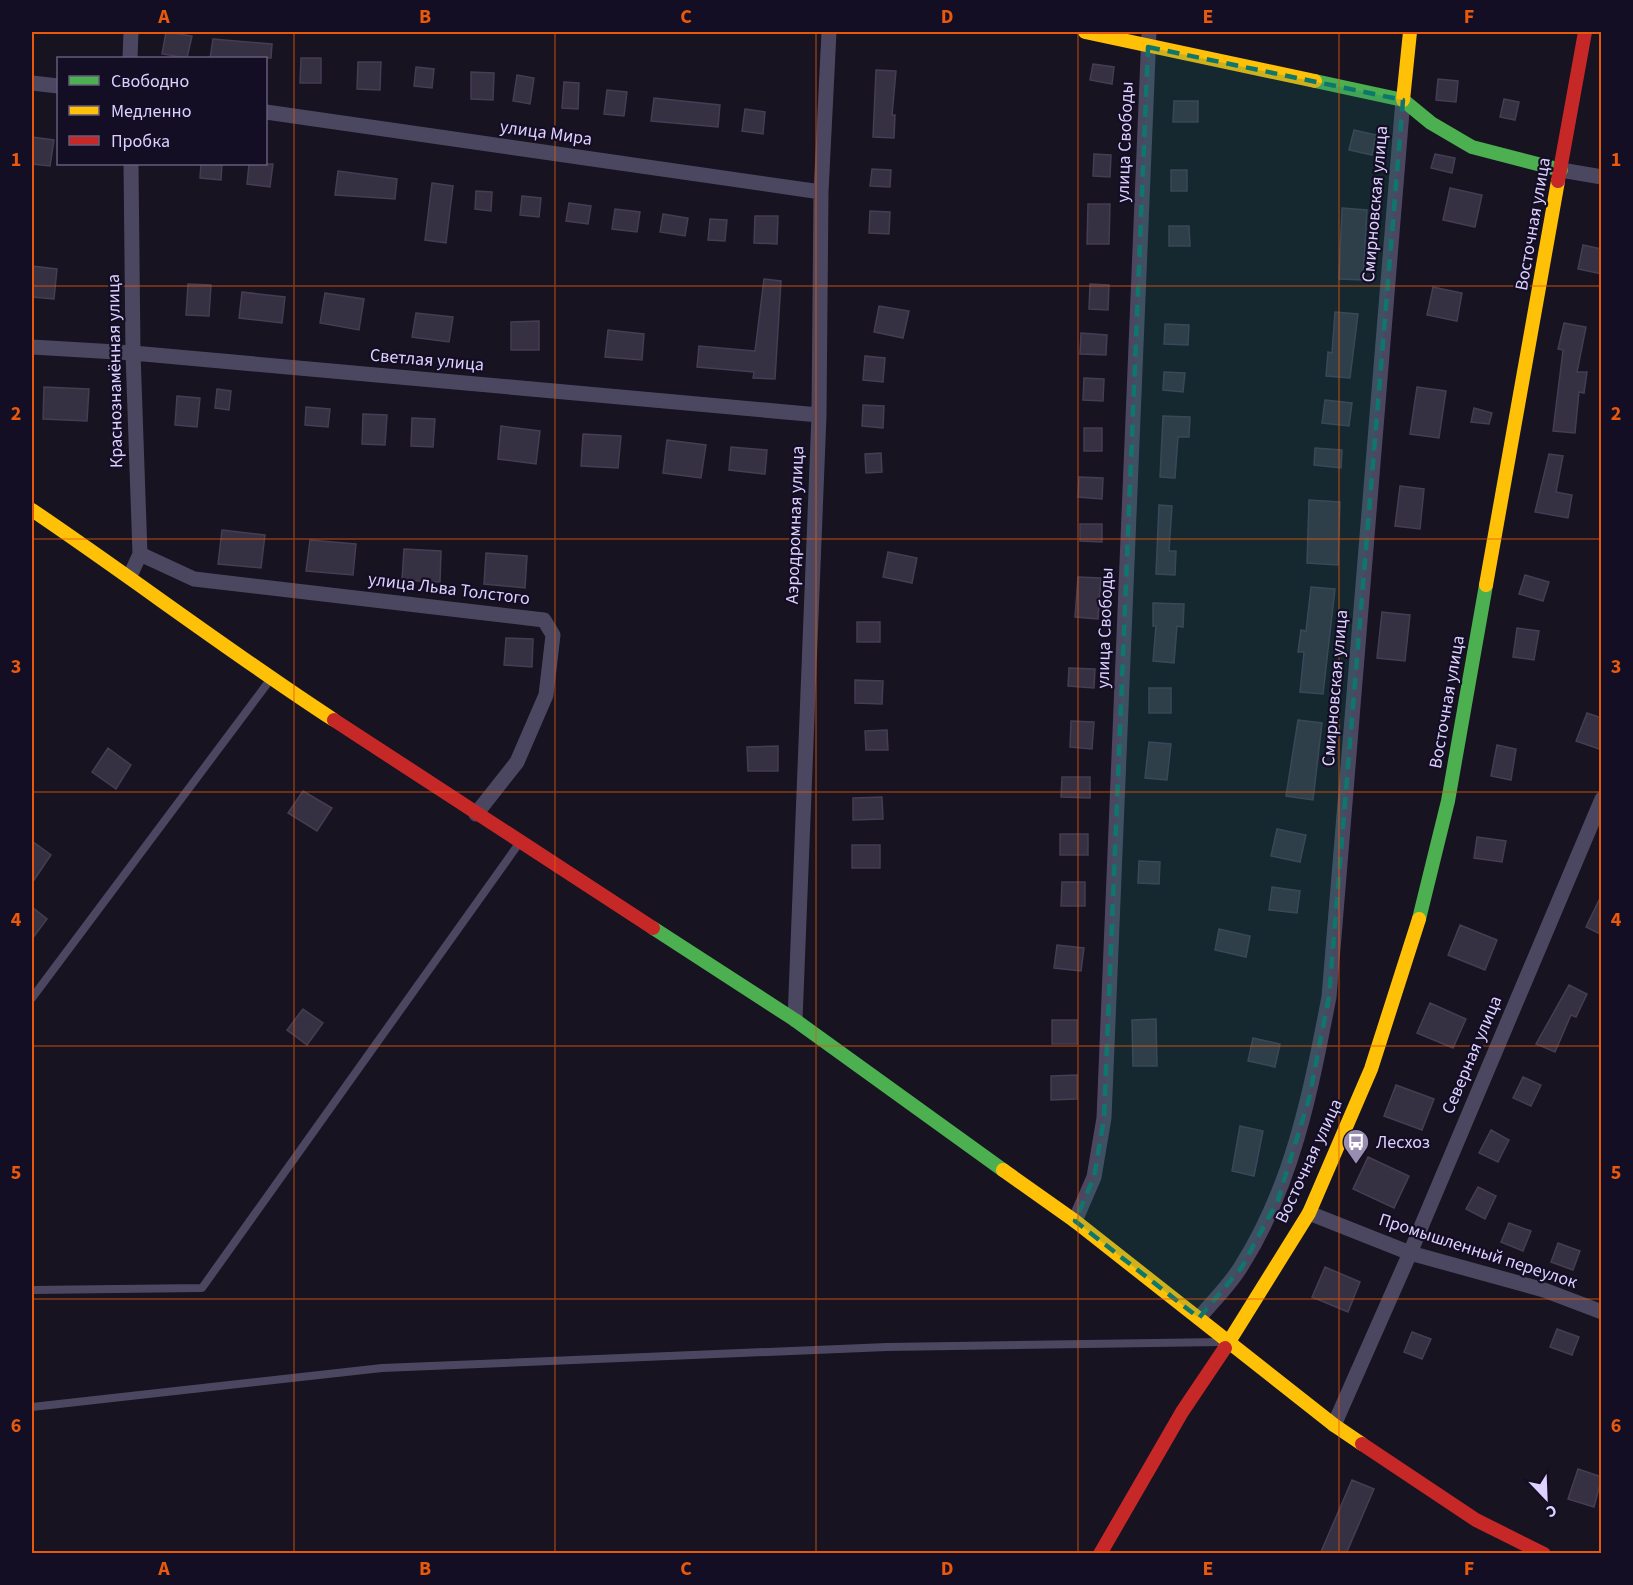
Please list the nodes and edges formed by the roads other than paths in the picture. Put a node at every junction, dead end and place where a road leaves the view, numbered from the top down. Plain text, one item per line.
1 (131, 32) edge
2 (829, 32) edge
3 (1085, 32) edge
4 (1149, 32) edge
5 (1410, 32) edge
6 (1585, 32) edge
7 (1148, 47) junction
8 (130, 57) edge
9 (32, 83) edge
10 (57, 86) edge
11 (1403, 100) junction
12 (267, 112) edge
13 (131, 165) edge
14 (1561, 170) junction
15 (1602, 177) edge
16 (821, 192) junction
17 (32, 348) edge
18 (133, 352) junction
19 (819, 416) junction
20 (32, 510) edge
21 (140, 554) junction
22 (130, 576) junction
23 (271, 679) junction
24 (1602, 799) edge
25 (476, 814) junction
26 (520, 843) junction
27 (32, 998) edge
28 (795, 1020) junction
29 (1309, 1213) junction
30 (1076, 1221) junction
31 (1410, 1253) junction
32 (32, 1290) edge
33 (1602, 1312) edge
34 (1199, 1318) junction
35 (1229, 1342) junction
36 (32, 1407) edge
37 (1334, 1425) junction
38 (1100, 1554) edge
39 (1544, 1554) edge

1 - 8 street
2 - 16 street, Аэродромная улица
3 - 7 street
4 - 7 street, улица Свободы
5 - 11 street, Смирновская улица
6 - 14 street, Восточная улица
7 - 11 street
7 - 30 street, улица Свободы
9 - 10 street
11 - 14 street
11 - 34 street, Смирновская улица
12 - 16 street, улица Мира
13 - 18 street, Краснознамённая улица
14 - 15 street
14 - 29 street, Восточная улица
16 - 19 street, Аэродромная улица
17 - 18 street, Светлая улица
18 - 19 street, Светлая улица
18 - 21 street, Краснознамённая улица
19 - 28 street, Аэродромная улица
20 - 22 street
21 - 22 street, Краснознамённая улица
21 - 25 street, улица Льва Толстого
22 - 23 street
23 - 25 street
23 - 27 lane
24 - 31 street, Северная улица
25 - 26 street
26 - 28 street
26 - 32 lane
28 - 30 street
29 - 31 street, Промышленный переулок
29 - 35 street, Восточная улица
30 - 34 street
31 - 33 street, Промышленный переулок
31 - 37 street, Северная улица
34 - 35 street
35 - 36 lane
35 - 37 street
35 - 38 street, Восточная улица
37 - 39 street

